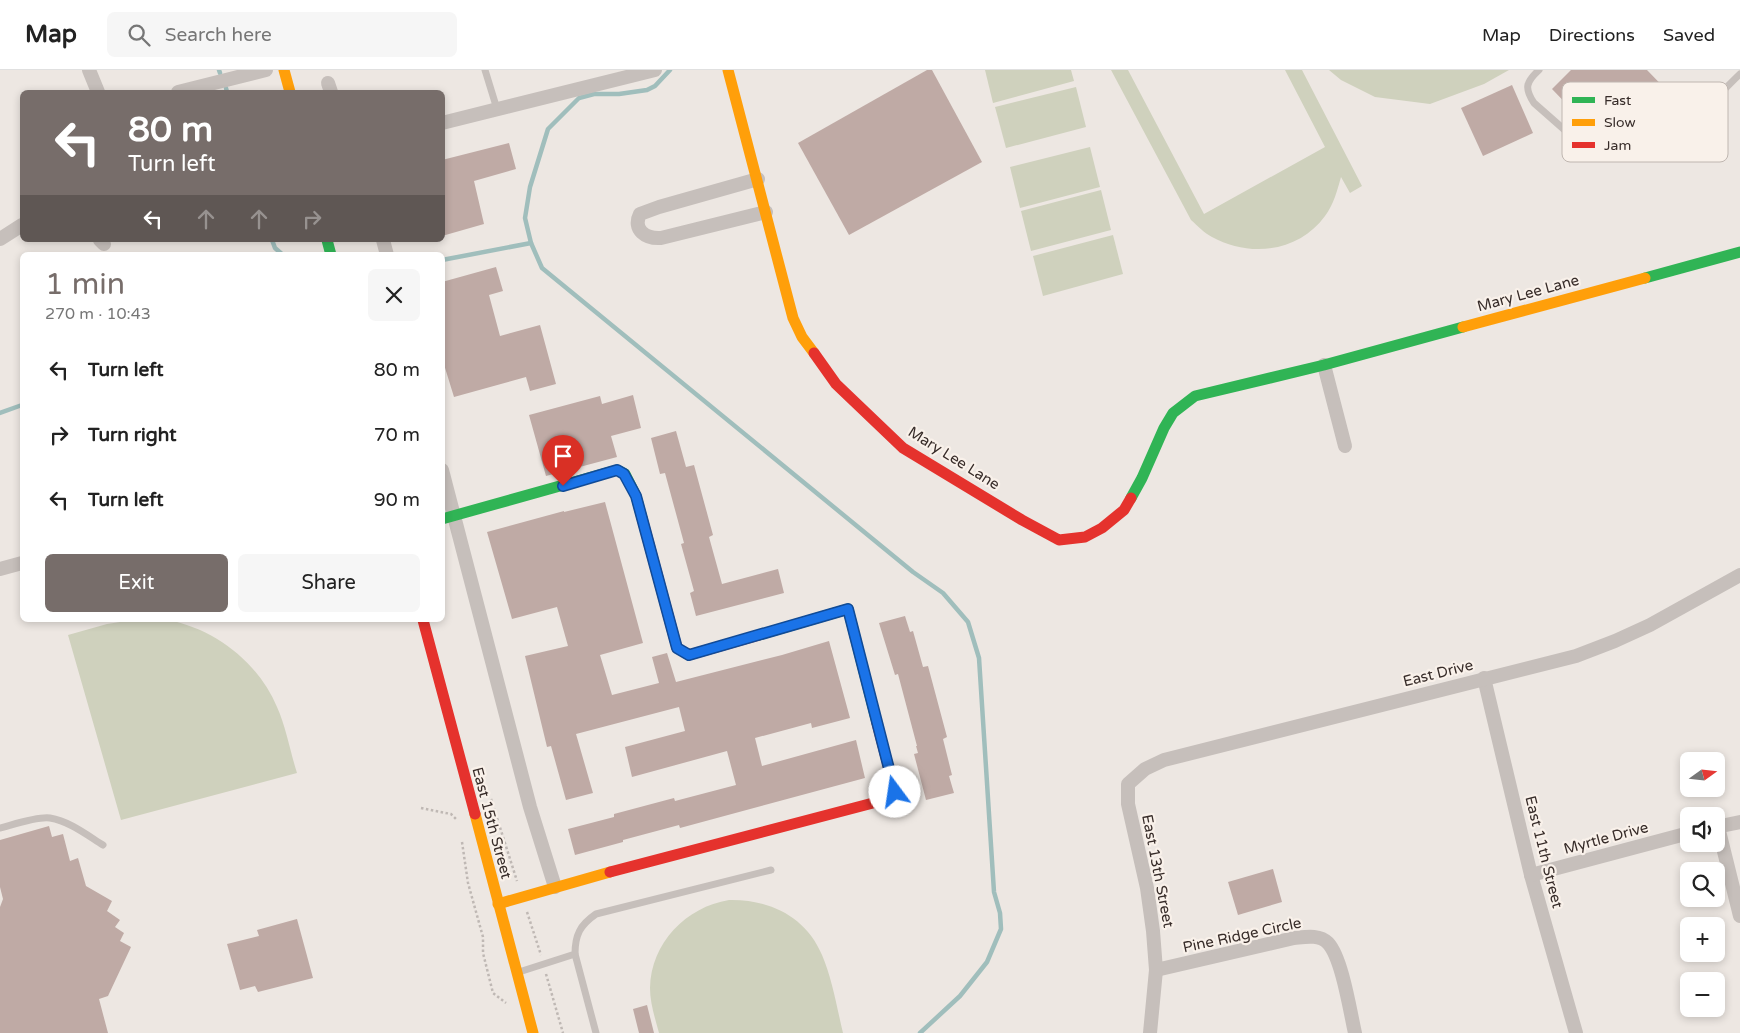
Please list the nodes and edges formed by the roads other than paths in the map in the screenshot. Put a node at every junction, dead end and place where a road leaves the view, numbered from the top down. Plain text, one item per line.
1 (89, 70) edge
2 (266, 70) edge
3 (284, 70) edge
4 (485, 70) edge
5 (655, 70) edge
6 (728, 70) edge
7 (1539, 70) edge
8 (1740, 74) edge
9 (1728, 85) edge
10 (97, 90) edge
11 (186, 90) edge
12 (289, 90) edge
13 (497, 109) junction
14 (445, 121) edge
15 (1562, 128) edge
16 (758, 179) junction
17 (766, 212) junction
18 (20, 226) edge
19 (0, 240) edge
20 (1740, 252) edge
21 (1324, 365) junction
22 (1345, 446) dead end
23 (445, 494) edge
24 (448, 518) edge
25 (20, 564) edge
26 (0, 569) edge
27 (1740, 575) edge
28 (424, 622) edge
29 (1484, 678) junction
30 (1135, 777) joint
31 (1740, 822) edge
32 (1725, 825) edge
33 (0, 828) edge
34 (1680, 835) edge
35 (103, 845) dead end
36 (1723, 852) edge
37 (771, 870) dead end
38 (1531, 875) junction
39 (555, 887) junction
40 (498, 904) junction
41 (1740, 916) edge
42 (575, 954) junction
43 (1156, 970) junction
44 (516, 973) junction
45 (533, 1033) edge
46 (596, 1033) edge
47 (1150, 1033) edge
48 (1355, 1033) edge
49 (1576, 1033) edge

1 - 10 street
2 - 11 street
3 - 12 street
4 - 13 lane
5 - 13 street
6 - 16 street, Mary Lee Lane
7 - 15 lane
8 - 9 lane
13 - 14 street
16 - 17 street, Mary Lee Lane
16 - 17 street
17 - 21 street, Mary Lee Lane
18 - 19 street
20 - 21 street, Mary Lee Lane
21 - 22 street
23 - 24 street
24 - 39 street
24 - 39 street
25 - 26 street
27 - 29 street, East Drive
28 - 40 street, East 15th Street
29 - 30 street, East Drive
29 - 38 street, East 11th Street
30 - 43 street, East 13th Street
31 - 32 street
33 - 35 lane
34 - 38 street, Myrtle Drive
36 - 41 street
37 - 42 lane
38 - 49 street, East 11th Street
39 - 40 street
40 - 44 street, East 15th Street
42 - 44 lane
42 - 46 lane
43 - 47 street, East 13th Street
43 - 48 street, Pine Ridge Circle
44 - 45 street, East 15th Street

